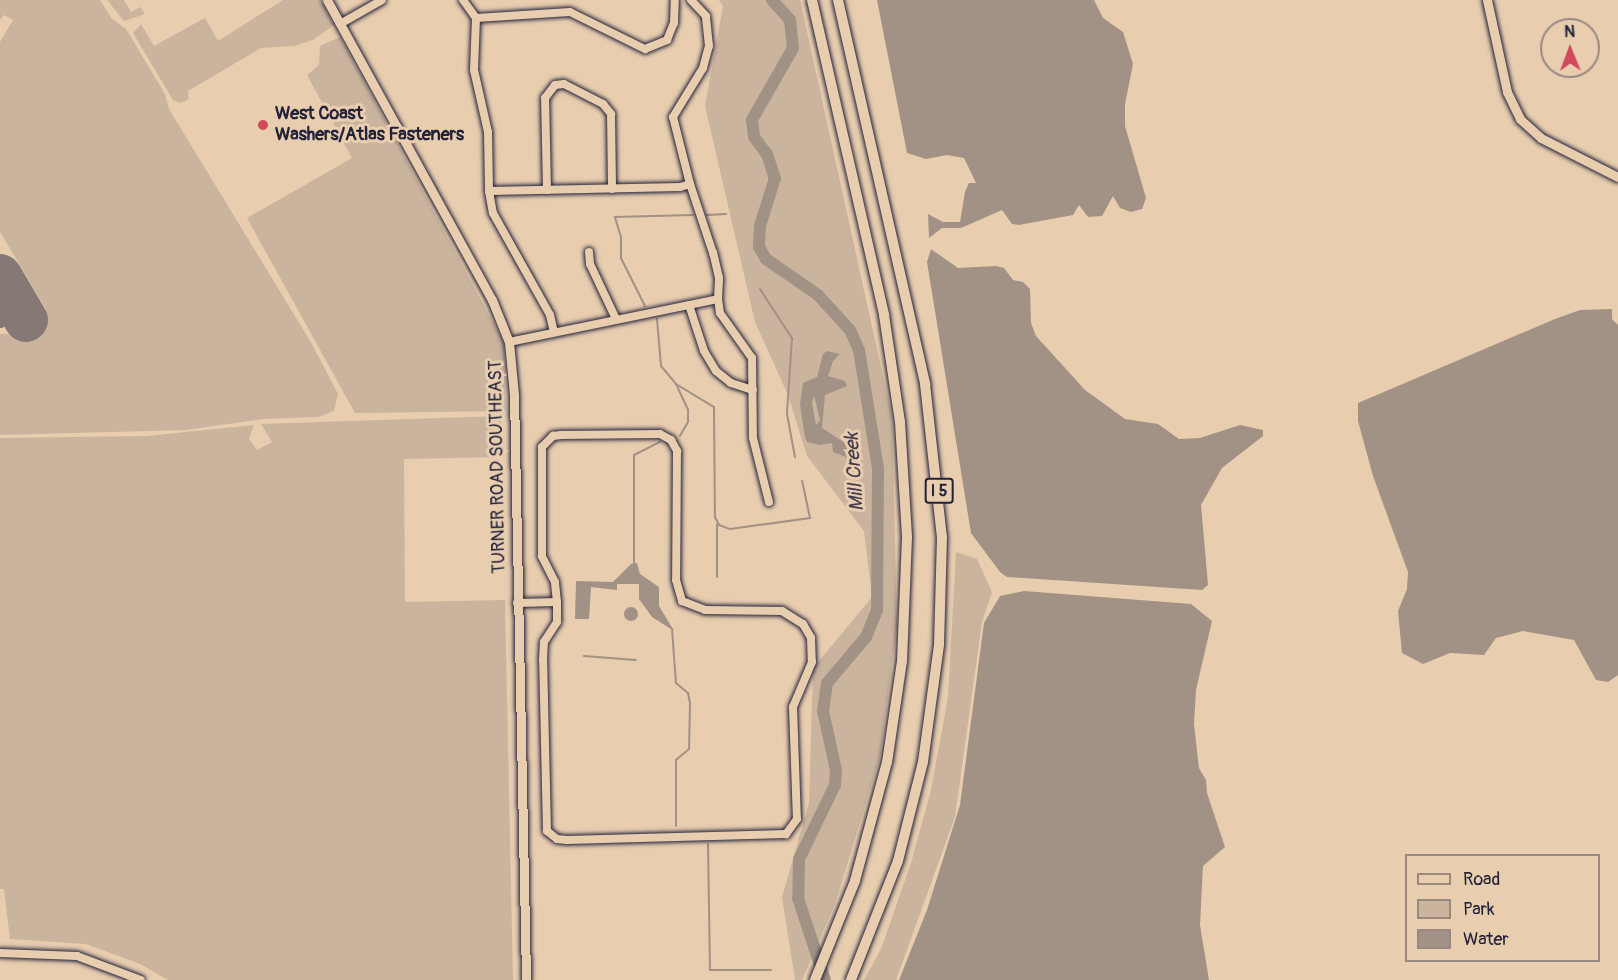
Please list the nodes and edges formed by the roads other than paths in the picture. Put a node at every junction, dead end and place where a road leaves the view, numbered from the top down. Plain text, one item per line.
1 (327, 0) edge
2 (382, 0) edge
3 (463, 0) edge
4 (675, 0) edge
5 (691, 0) edge
6 (812, 0) edge
7 (838, 0) edge
8 (1487, 0) edge
9 (476, 18) junction
10 (340, 24) junction
11 (1618, 177) edge
12 (690, 184) junction
13 (612, 189) junction
14 (548, 190) junction
15 (489, 191) junction
16 (589, 252) dead end
17 (718, 299) junction
18 (689, 305) junction
19 (616, 319) junction
20 (554, 332) junction
21 (509, 342) junction
22 (753, 390) junction
23 (769, 502) dead end
24 (557, 602) junction
25 (518, 603) junction
26 (0, 953) edge
27 (141, 980) edge
28 (526, 980) edge
29 (815, 980) edge
30 (851, 980) edge

1 - 10 main road, TURNER ROAD SOUTHEAST
2 - 10 street
3 - 9 street
4 - 9 street
5 - 12 street
6 - 29 highway, I 5
7 - 30 highway, I 5
8 - 11 main road
9 - 15 street
10 - 21 main road, TURNER ROAD SOUTHEAST
12 - 13 street
12 - 17 street
13 - 14 street
13 - 14 street
14 - 15 street
15 - 20 street
16 - 19 street
17 - 18 street
17 - 22 street
18 - 19 street
18 - 22 street
19 - 20 street
20 - 21 street
21 - 25 main road, TURNER ROAD SOUTHEAST
22 - 23 street
24 - 24 street
24 - 25 street
25 - 28 main road, TURNER ROAD SOUTHEAST
26 - 27 street

